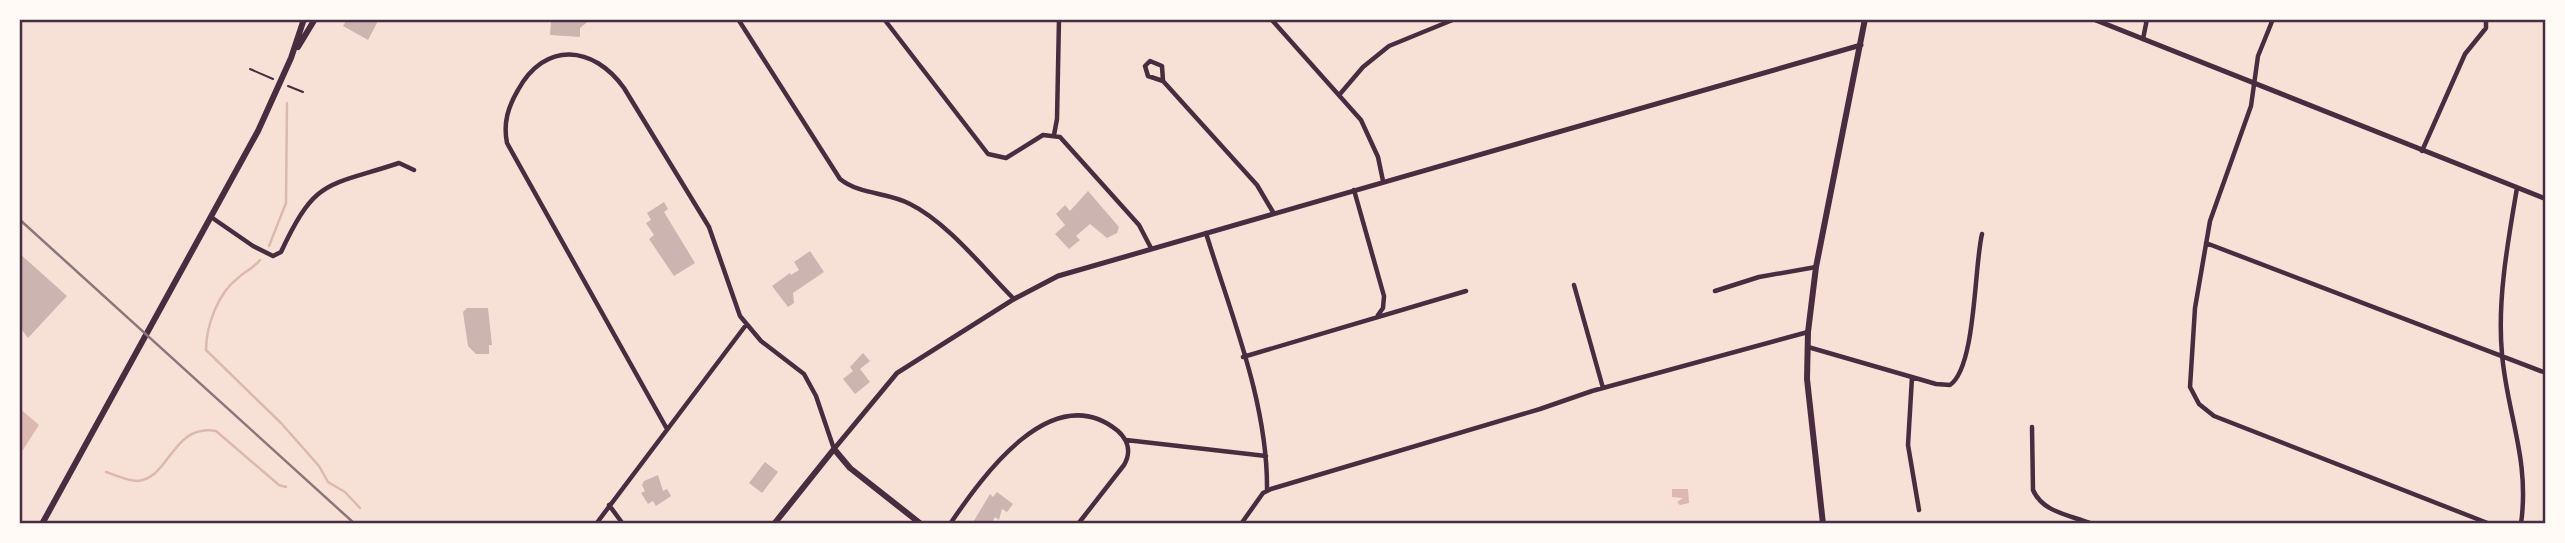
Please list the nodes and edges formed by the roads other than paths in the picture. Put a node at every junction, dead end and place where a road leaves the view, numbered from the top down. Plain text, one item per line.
1 (304, 19) edge
2 (315, 19) edge
3 (737, 19) edge
4 (884, 19) edge
5 (1059, 19) edge
6 (1271, 19) edge
7 (1455, 19) edge
8 (1865, 19) edge
9 (2092, 19) edge
10 (2147, 19) edge
11 (2273, 19) edge
12 (2486, 19) edge
13 (2143, 39) junction
14 (1861, 45) junction
15 (291, 58) junction
16 (1163, 81) junction
17 (2253, 86) junction
18 (1340, 94) junction
19 (1054, 135) junction
20 (2422, 152) junction
21 (414, 170) dead end
22 (1383, 181) junction
23 (2517, 188) junction
24 (1354, 189) junction
25 (2546, 199) edge
26 (1273, 212) junction
27 (211, 217) junction
28 (1206, 232) junction
29 (1982, 234) dead end
30 (2206, 243) junction
31 (1151, 248) junction
32 (1816, 267) junction
33 (1574, 285) dead end
34 (1466, 291) dead end
35 (1715, 291) dead end
36 (1014, 299) junction
37 (1375, 317) junction
38 (746, 325) junction
39 (1808, 331) junction
40 (1807, 346) junction
41 (2502, 356) junction
42 (1243, 357) junction
43 (2546, 373) edge
44 (1912, 377) junction
45 (1603, 388) junction
46 (2032, 427) dead end
47 (667, 429) junction
48 (1126, 440) junction
49 (834, 449) junction
50 (1266, 456) junction
51 (1267, 490) junction
52 (609, 505) junction
53 (1919, 510) dead end
54 (42, 524) edge
55 (596, 524) edge
56 (623, 524) edge
57 (774, 524) edge
58 (921, 524) edge
59 (950, 524) edge
60 (1078, 524) edge
61 (1241, 524) edge
62 (1824, 524) edge
63 (2092, 524) edge
64 (2490, 524) edge
65 (2521, 524) edge

1 - 15 main road
2 - 15 main road
3 - 36 street
4 - 19 street
5 - 19 street
6 - 18 street
7 - 18 street
8 - 14 main road
9 - 13 street
10 - 13 street
11 - 17 street
12 - 20 street
13 - 17 street
14 - 22 street
14 - 32 main road
15 - 27 main road
16 - 16 street
16 - 26 street
17 - 20 street
17 - 30 street
18 - 22 street
19 - 31 street
20 - 23 street
21 - 27 street
22 - 24 street
23 - 25 street
23 - 41 street
24 - 26 street
24 - 37 street
26 - 28 street
27 - 54 main road
28 - 31 street
28 - 42 street
29 - 44 street
30 - 41 street
30 - 64 street
31 - 36 street
32 - 35 street
32 - 39 main road
33 - 45 street
34 - 37 street
36 - 49 street
37 - 42 street
38 - 47 street
38 - 47 street
38 - 49 street
39 - 40 main road
39 - 45 street
40 - 44 street
40 - 62 main road
41 - 43 street
41 - 65 street
42 - 50 street
44 - 53 street
45 - 51 street
46 - 63 street
47 - 52 street
48 - 50 street
48 - 59 street
48 - 60 street
49 - 57 main road
49 - 58 main road
50 - 51 street
51 - 61 street
52 - 55 street
52 - 56 street

